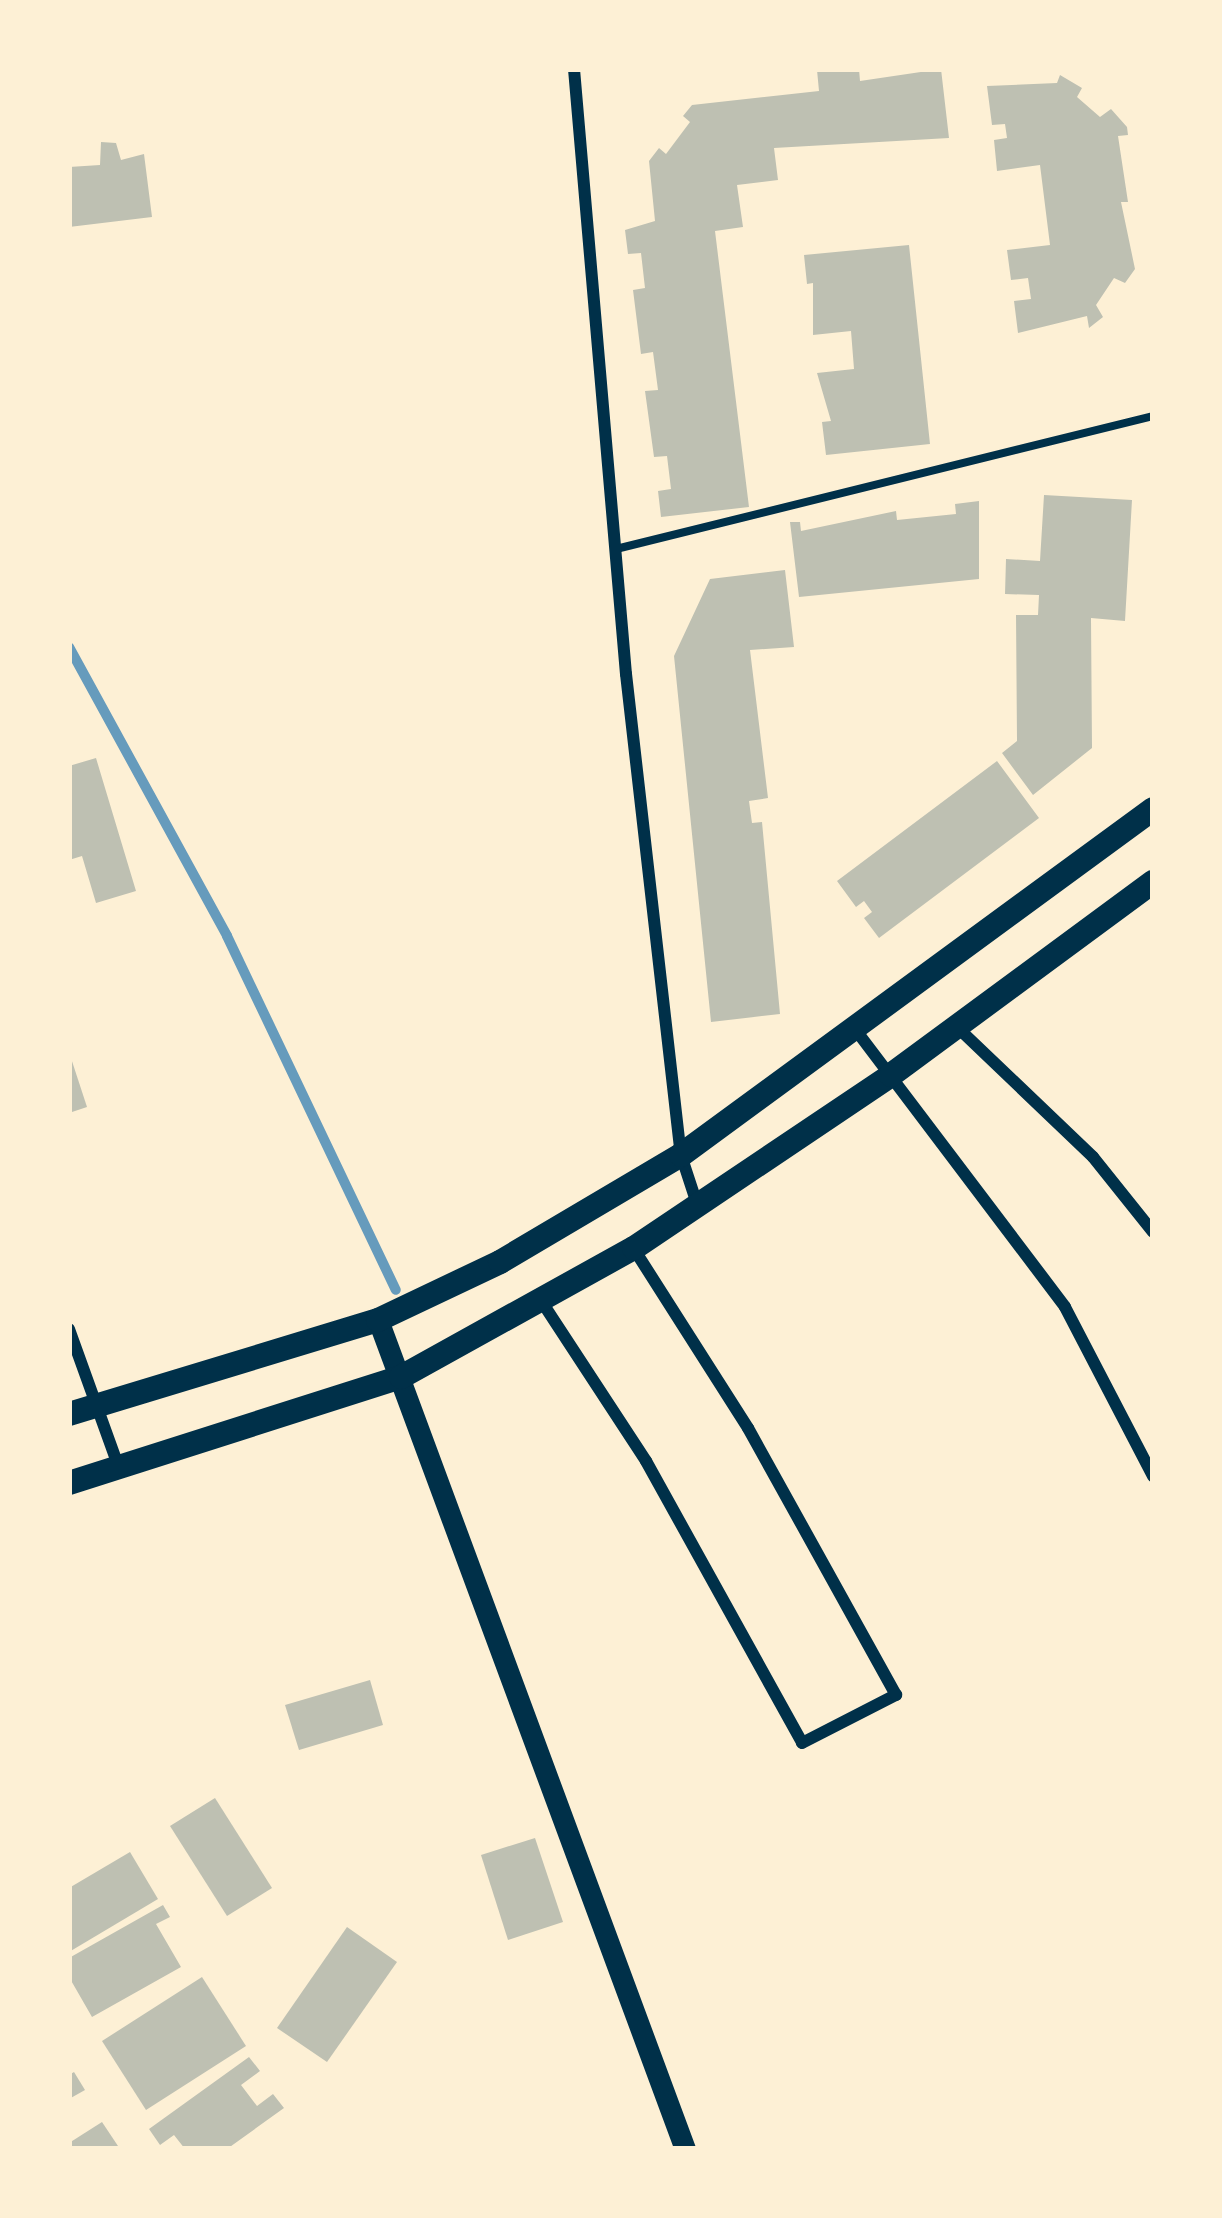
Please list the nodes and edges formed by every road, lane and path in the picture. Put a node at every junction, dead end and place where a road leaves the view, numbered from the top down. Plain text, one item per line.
1 (574, 69) edge
2 (1153, 416) edge
3 (614, 549) junction
4 (1153, 809) edge
5 (1153, 883) edge
6 (956, 1027) junction
7 (856, 1030) junction
8 (891, 1075) junction
9 (681, 1155) junction
10 (698, 1206) junction
11 (1153, 1232) edge
12 (634, 1248) junction
13 (540, 1299) junction
14 (378, 1321) junction
15 (69, 1329) edge
16 (401, 1377) junction
17 (97, 1406) junction
18 (69, 1414) edge
19 (118, 1468) junction
20 (1153, 1476) edge
21 (69, 1483) edge
22 (685, 2149) edge

1 - 3 street
2 - 3 lane
3 - 9 street
4 - 7 main road
5 - 6 main road
6 - 8 main road
6 - 11 street
7 - 8 street
7 - 9 main road
8 - 10 main road
8 - 20 street
9 - 10 street
9 - 14 main road
10 - 12 main road
12 - 13 main road
12 - 13 street
13 - 16 main road
14 - 16 street
14 - 17 main road
15 - 17 street
16 - 19 main road
16 - 22 street
17 - 18 main road
17 - 19 street
19 - 21 main road

